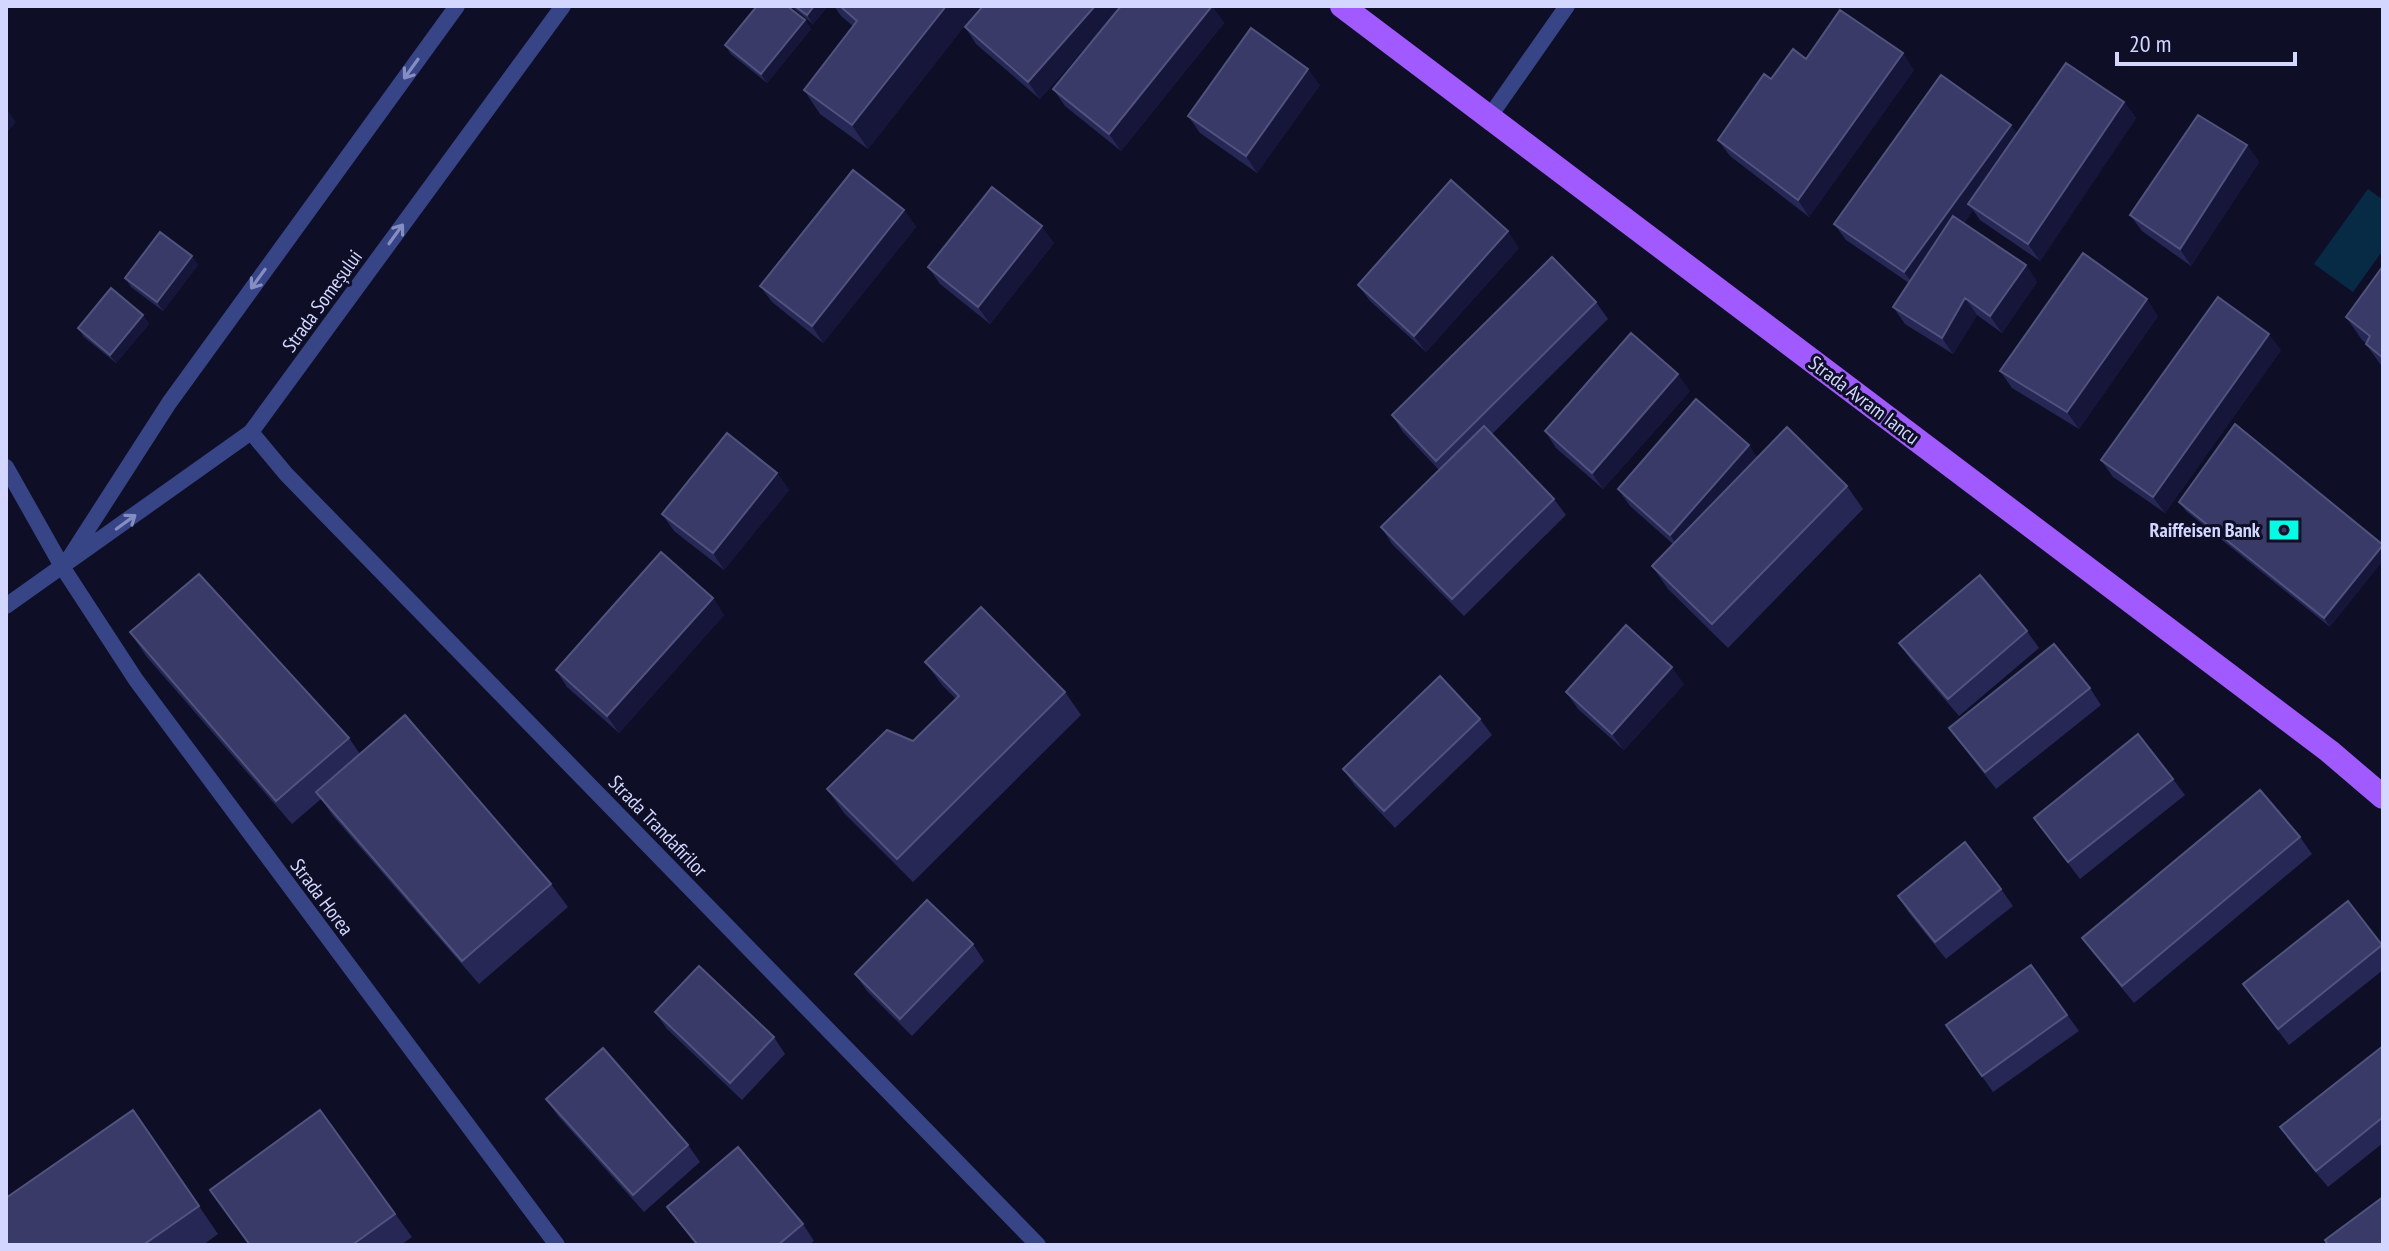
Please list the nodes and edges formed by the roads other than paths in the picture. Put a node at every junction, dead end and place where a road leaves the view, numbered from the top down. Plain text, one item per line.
1 (457, 6) edge
2 (563, 6) edge
3 (1342, 6) edge
4 (1567, 6) edge
5 (1490, 116) junction
6 (251, 432) junction
7 (6, 467) edge
8 (63, 568) junction
9 (6, 606) edge
10 (2383, 797) edge
11 (557, 1245) edge
12 (1038, 1245) edge

1 -> 8 street, Strada Someșului
6 -> 2 street, Strada Someșului
3 - 5 main road, Strada Avram Iancu
4 - 5 street
5 - 10 main road, Strada Avram Iancu
8 -> 6 street, Strada Someșului
6 - 12 street, Strada Trandafirilor
7 - 8 street, Strada Horea
8 - 9 street, Strada Someșului
8 - 11 street, Strada Horea

